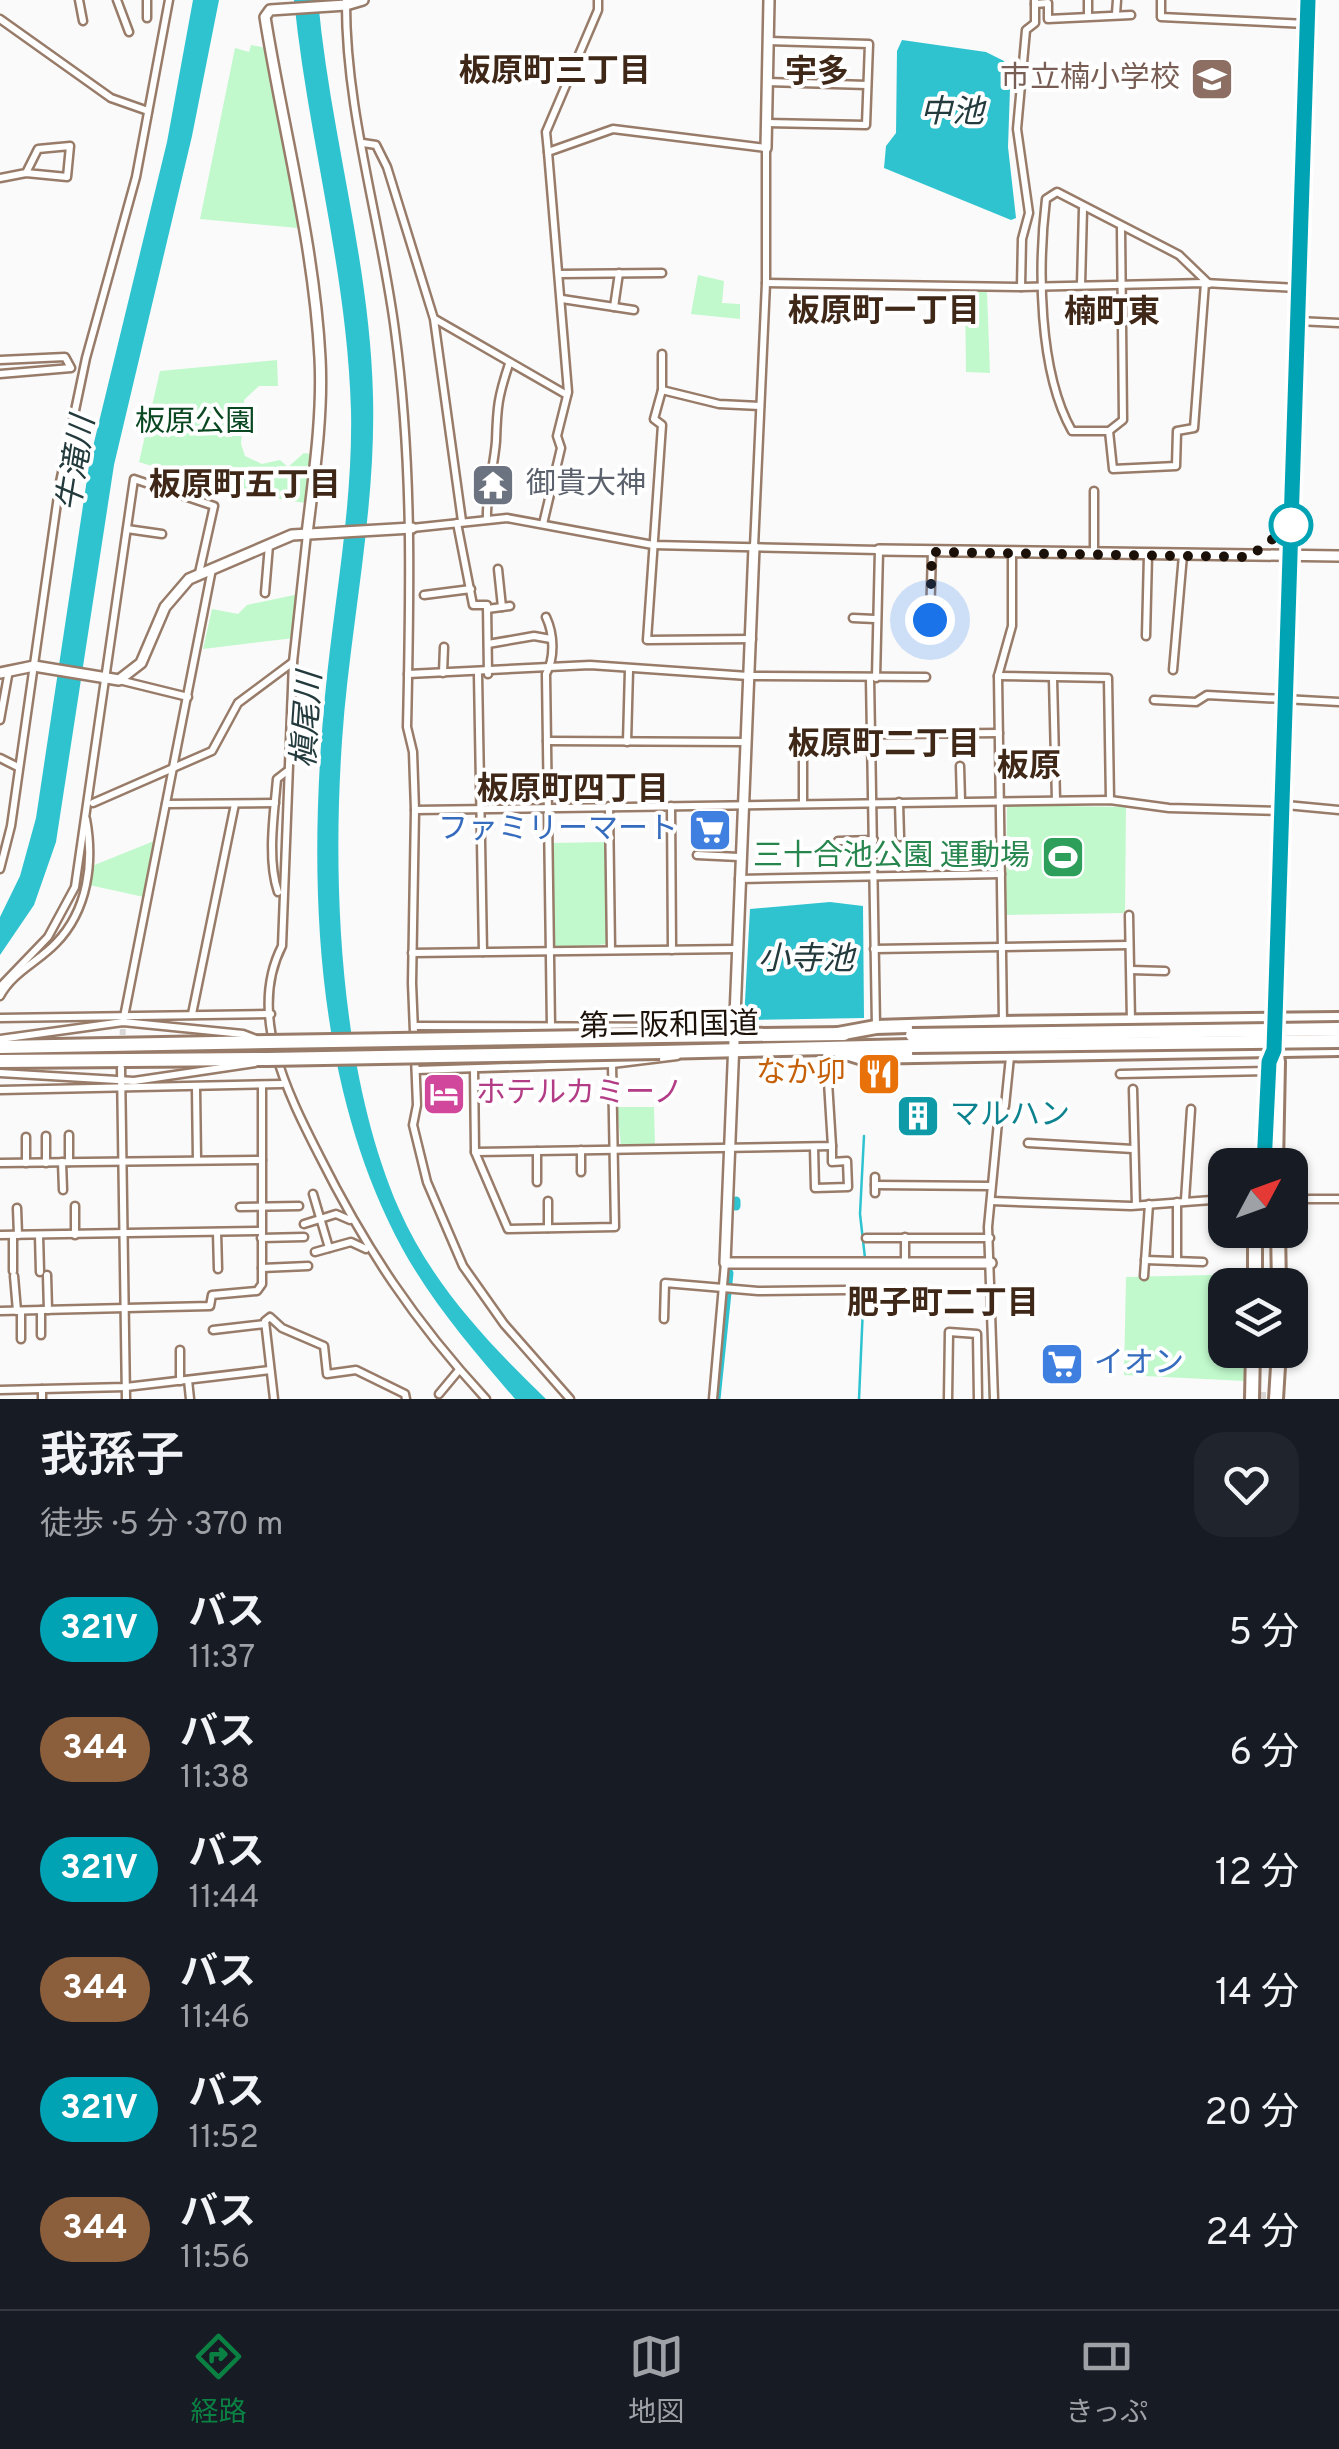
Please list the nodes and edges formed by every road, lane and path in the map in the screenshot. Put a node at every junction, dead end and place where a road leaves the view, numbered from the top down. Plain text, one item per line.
1 (79, 0) edge
2 (117, 0) edge
3 (147, 0) edge
4 (169, 0) edge
5 (363, 0) edge
6 (598, 0) edge
7 (770, 0) edge
8 (1088, 0) edge
9 (1117, 0) edge
10 (1161, 0) edge
11 (1308, 0) edge
12 (1035, 2) edge
13 (344, 4) edge
14 (1116, 14) junction
15 (1088, 15) junction
16 (1130, 15) dead end
17 (148, 18) dead end
18 (0, 19) edge
19 (83, 22) dead end
20 (1308, 24) junction
21 (129, 32) dead end
22 (768, 41) junction
23 (768, 82) junction
24 (868, 85) junction
25 (148, 111) junction
26 (766, 123) junction
27 (363, 142) junction
28 (766, 148) junction
29 (548, 152) junction
30 (26, 173) junction
31 (0, 178) edge
32 (1084, 208) junction
33 (1121, 228) junction
34 (662, 272) dead end
35 (619, 273) junction
36 (559, 274) junction
37 (766, 283) junction
38 (1121, 284) junction
39 (1207, 284) junction
40 (1082, 285) junction
41 (1021, 287) junction
42 (1043, 287) junction
43 (1297, 288) junction
44 (562, 299) junction
45 (614, 307) junction
46 (634, 310) dead end
47 (434, 319) junction
48 (1298, 321) junction
49 (1339, 323) edge
50 (662, 354) dead end
51 (0, 360) edge
52 (509, 364) junction
53 (0, 374) edge
54 (662, 390) junction
55 (568, 396) junction
56 (760, 406) junction
57 (1109, 431) junction
58 (1094, 491) dead end
59 (486, 520) junction
60 (460, 522) junction
61 (543, 524) junction
62 (412, 528) junction
63 (127, 529) junction
64 (162, 534) dead end
65 (307, 534) junction
66 (268, 543) junction
67 (653, 545) junction
68 (754, 546) junction
69 (879, 550) junction
70 (932, 552) junction
71 (1012, 553) junction
72 (1094, 554) junction
73 (1148, 555) junction
74 (1183, 555) junction
75 (1290, 556) junction
76 (1339, 556) edge
77 (212, 568) junction
78 (498, 569) dead end
79 (199, 574) junction
80 (263, 588) dead end
81 (471, 589) junction
82 (424, 595) dead end
83 (488, 609) junction
84 (546, 617) dead end
85 (853, 618) dead end
86 (875, 619) junction
87 (930, 620) dead end
88 (1146, 636) dead end
89 (552, 639) junction
90 (752, 639) junction
91 (488, 644) junction
92 (444, 647) dead end
93 (293, 662) junction
94 (1171, 665) dead end
95 (37, 666) junction
96 (548, 670) junction
97 (628, 670) junction
98 (5, 671) edge
99 (443, 673) junction
100 (408, 674) junction
101 (478, 674) junction
102 (488, 674) junction
103 (748, 676) junction
104 (998, 676) junction
105 (926, 677) dead end
106 (873, 678) junction
107 (1054, 678) junction
108 (98, 680) junction
109 (118, 680) junction
110 (188, 697) junction
111 (1285, 698) junction
112 (1154, 700) dead end
113 (1339, 702) edge
114 (0, 720) edge
115 (999, 733) junction
116 (872, 734) junction
117 (547, 741) junction
118 (627, 742) junction
119 (745, 742) junction
120 (0, 758) edge
121 (960, 766) dead end
122 (18, 767) junction
123 (173, 769) junction
124 (286, 772) junction
125 (1056, 800) junction
126 (1110, 800) junction
127 (961, 801) junction
128 (1000, 801) junction
129 (874, 802) junction
130 (899, 802) junction
131 (93, 803) dead end
132 (275, 803) junction
133 (803, 803) junction
134 (166, 804) junction
135 (234, 804) junction
136 (742, 804) junction
137 (671, 805) junction
138 (609, 806) junction
139 (548, 807) junction
140 (480, 808) junction
141 (415, 810) junction
142 (1339, 810) edge
143 (1281, 811) junction
144 (85, 812) junction
145 (900, 837) dead end
146 (874, 840) junction
147 (838, 841) dead end
148 (697, 855) dead end
149 (739, 857) junction
150 (0, 869) edge
151 (1001, 874) junction
152 (874, 876) junction
153 (738, 878) junction
154 (280, 898) junction
155 (1130, 914) dead end
156 (1130, 945) junction
157 (1002, 946) junction
158 (874, 948) junction
159 (736, 949) junction
160 (611, 950) junction
161 (672, 950) junction
162 (482, 952) junction
163 (550, 952) junction
164 (412, 953) junction
165 (1131, 970) junction
166 (1165, 971) dead end
167 (0, 987) edge
168 (0, 996) edge
169 (192, 1014) junction
170 (271, 1014) junction
171 (0, 1018) edge
172 (123, 1018) junction
173 (1274, 1019) junction
174 (1339, 1019) edge
175 (1131, 1022) junction
176 (1003, 1023) junction
177 (415, 1026) junction
178 (876, 1026) junction
179 (551, 1028) junction
180 (1339, 1030) edge
181 (838, 1034) junction
182 (732, 1035) junction
183 (0, 1039) edge
184 (912, 1041) junction
185 (1339, 1041) edge
186 (265, 1042) junction
187 (0, 1047) edge
188 (828, 1048) junction
189 (1339, 1049) edge
190 (1274, 1050) junction
191 (682, 1052) junction
192 (732, 1053) junction
193 (1010, 1057) junction
194 (266, 1059) junction
195 (0, 1061) edge
196 (612, 1064) junction
197 (122, 1068) tunnel mouth
198 (416, 1070) junction
199 (474, 1070) junction
200 (1269, 1071) junction
201 (0, 1073) edge
202 (1120, 1074) dead end
203 (122, 1084) junction
204 (282, 1084) junction
205 (262, 1086) junction
206 (196, 1088) junction
207 (1133, 1089) dead end
208 (0, 1090) edge
209 (1191, 1109) dead end
210 (68, 1135) dead end
211 (26, 1136) dead end
212 (46, 1136) dead end
213 (1028, 1142) dead end
214 (832, 1146) junction
215 (814, 1147) junction
216 (729, 1148) junction
217 (1133, 1148) junction
218 (1265, 1148) edge
219 (1276, 1148) edge
220 (537, 1150) junction
221 (581, 1150) junction
222 (614, 1150) junction
223 (476, 1152) junction
224 (197, 1160) junction
225 (262, 1160) junction
226 (124, 1161) junction
227 (46, 1162) junction
228 (66, 1162) junction
229 (26, 1163) junction
230 (0, 1164) edge
231 (581, 1172) dead end
232 (538, 1182) dead end
233 (875, 1185) dead end
234 (991, 1186) junction
235 (63, 1190) dead end
236 (313, 1194) dead end
237 (1208, 1199) edge
238 (1339, 1199) edge
239 (1308, 1200) edge
240 (548, 1201) dead end
241 (991, 1201) junction
242 (1181, 1201) junction
243 (1136, 1204) junction
244 (1149, 1204) junction
245 (74, 1206) dead end
246 (299, 1206) dead end
247 (262, 1207) junction
248 (17, 1208) dead end
249 (240, 1208) dead end
250 (320, 1220) junction
251 (352, 1221) junction
252 (304, 1224) dead end
253 (548, 1228) junction
254 (216, 1232) junction
255 (261, 1234) junction
256 (0, 1235) edge
257 (15, 1235) junction
258 (39, 1235) junction
259 (75, 1235) junction
260 (123, 1235) junction
261 (304, 1236) dead end
262 (905, 1237) junction
263 (866, 1238) dead end
264 (990, 1238) junction
265 (328, 1248) junction
266 (367, 1249) junction
267 (315, 1252) dead end
268 (1145, 1260) junction
269 (1177, 1261) junction
270 (1203, 1262) dead end
271 (725, 1263) junction
272 (905, 1263) junction
273 (991, 1264) junction
274 (308, 1266) dead end
275 (262, 1268) junction
276 (218, 1270) dead end
277 (1144, 1276) dead end
278 (763, 1281) dead end
279 (799, 1281) dead end
280 (728, 1288) junction
281 (800, 1290) junction
282 (847, 1290) dead end
283 (763, 1291) junction
284 (124, 1308) junction
285 (44, 1310) junction
286 (0, 1311) edge
287 (19, 1311) junction
288 (664, 1319) dead end
289 (265, 1324) junction
290 (213, 1330) dead end
291 (41, 1335) dead end
292 (21, 1339) dead end
293 (180, 1350) dead end
294 (1257, 1368) edge
295 (1262, 1368) edge
296 (1268, 1368) edge
297 (1273, 1368) edge
298 (270, 1370) junction
299 (459, 1370) junction
300 (184, 1380) junction
301 (126, 1388) junction
302 (42, 1389) junction
303 (0, 1390) edge
304 (438, 1394) dead end
305 (1264, 1395) edge
306 (42, 1399) edge
307 (126, 1399) edge
308 (190, 1399) edge
309 (274, 1399) edge
310 (406, 1399) edge
311 (486, 1399) edge
312 (570, 1399) edge
313 (712, 1399) edge
314 (948, 1399) edge
315 (978, 1399) edge
316 (994, 1399) edge

1 - 19 street
2 - 21 street
3 - 17 street
4 - 25 street
5 - 13 street
6 - 29 street
7 - 22 street
8 - 15 street
9 - 14 street
10 - 20 street
11 - 20 main road
12 - 15 street
12 - 41 street
13 - 27 street
13 - 65 street
14 - 15 street
14 - 16 street
18 - 25 street
20 - 43 main road
22 - 23 street
22 - 24 street
23 - 24 street
23 - 26 street
24 - 26 street
25 - 95 street
26 - 28 street
27 - 47 street
27 - 62 street
28 - 29 street
28 - 37 street
29 - 36 street
30 - 30 street
30 - 31 street
32 - 33 street
32 - 40 street
32 - 42 street
33 - 38 street
33 - 39 street
34 - 35 street
35 - 36 street
35 - 45 street
36 - 44 street
37 - 41 street
37 - 56 street
38 - 39 street
38 - 40 street
38 - 57 street
39 - 43 street
39 - 57 street
40 - 42 street
41 - 42 street
42 - 57 street
43 - 48 main road
44 - 45 street
44 - 55 street
45 - 46 street
47 - 52 street
47 - 60 street
48 - 49 street
48 - 75 main road
50 - 54 street
51 - 53 street
52 - 55 street
52 - 59 street
54 - 56 street
54 - 67 street
55 - 61 street
56 - 68 street
58 - 72 street
59 - 60 street
59 - 61 street
60 - 62 street
60 - 81 street
61 - 67 street
62 - 65 street
62 - 100 street
63 - 64 street
63 - 79 street
63 - 108 street
65 - 66 street
65 - 93 street
66 - 77 street
66 - 80 street
67 - 68 street
67 - 90 street
68 - 69 street
68 - 90 street
69 - 70 street
69 - 86 street
70 - 71 street
70 - 87 street
71 - 72 street
71 - 104 street
72 - 73 street
73 - 74 street
73 - 88 street
74 - 75 street
74 - 94 street
75 - 76 street
75 - 111 main road
77 - 79 street
77 - 110 street
78 - 83 street
79 - 109 street
81 - 82 street
81 - 83 street
83 - 91 street
84 - 89 street
85 - 86 street
86 - 106 street
89 - 91 street
89 - 96 street
90 - 103 street
91 - 102 street
92 - 99 street
93 - 123 street
93 - 124 street
95 - 98 street
95 - 108 street
95 - 122 street
96 - 97 street
96 - 102 street
96 - 117 street
97 - 103 street
97 - 118 street
98 - 114 street
99 - 100 street
99 - 101 street
100 - 141 street
101 - 102 street
101 - 140 street
103 - 106 street
103 - 119 street
104 - 107 street
104 - 115 street
105 - 106 street
106 - 116 street
107 - 125 street
107 - 126 street
108 - 109 street
108 - 144 street
109 - 110 street
110 - 123 street
111 - 112 street
111 - 113 street
111 - 143 main road
115 - 116 street
115 - 128 street
116 - 129 street
116 - 133 street
117 - 118 street
117 - 139 street
118 - 119 street
119 - 136 street
120 - 122 street
121 - 127 street
122 - 150 street
123 - 131 street
123 - 134 street
124 - 132 street
124 - 154 street
125 - 126 street
125 - 128 street
126 - 143 street
127 - 128 street
127 - 130 street
128 - 151 street
129 - 130 street
129 - 133 street
129 - 146 street
130 - 145 street
132 - 135 street
132 - 154 street
133 - 136 street
134 - 135 street
134 - 172 street
135 - 169 street
136 - 137 street
136 - 149 street
137 - 138 street
137 - 161 street
138 - 139 street
138 - 160 street
139 - 140 street
139 - 163 street
140 - 141 street
140 - 162 street
141 - 164 street
142 - 143 street
143 - 173 main road
144 - 167 street
144 - 168 street
146 - 147 street
146 - 152 street
148 - 149 street
149 - 153 street
151 - 152 street
151 - 157 street
152 - 153 street
152 - 158 street
153 - 159 street
154 - 170 street
155 - 156 street
156 - 157 street
156 - 165 street
157 - 158 street
157 - 176 street
158 - 178 street
159 - 161 street
159 - 182 street
160 - 161 street
160 - 163 street
162 - 163 street
162 - 164 street
163 - 179 street
164 - 177 street
165 - 166 street
165 - 175 street
169 - 170 street
169 - 172 street
170 - 204 street
171 - 172 street
172 - 183 street
172 - 186 street
173 - 174 highway, 第二阪和国道
173 - 175 highway, 第二阪和国道
173 - 190 highway
175 - 176 highway, 第二阪和国道
176 - 178 highway, 第二阪和国道
177 - 179 street
177 - 198 street
178 - 181 highway, 第二阪和国道
179 - 182 street
180 - 184 highway, 第二阪和国道, bridge
181 - 182 highway, 第二阪和国道
181 - 184 highway, 第二阪和国道
182 - 186 highway, 第二阪和国道, bridge
182 - 192 street
184 - 185 highway, 第二阪和国道, bridge
184 - 188 highway, 第二阪和国道
186 - 187 highway, 第二阪和国道
188 - 192 highway, 第二阪和国道
188 - 193 highway
188 - 214 street
189 - 190 highway
190 - 193 highway
190 - 200 highway
190 - 219 highway
191 - 192 highway, 第二阪和国道
191 - 194 highway, 第二阪和国道, bridge
191 - 196 street
192 - 216 street
193 - 234 street
194 - 195 highway, 第二阪和国道
194 - 203 street
196 - 199 street
196 - 222 street
197 - 203 street
198 - 199 street
198 - 312 street
199 - 223 street
200 - 202 street
200 - 218 highway
201 - 203 street
203 - 206 street
203 - 208 street
203 - 226 street
204 - 205 street
204 - 251 street
205 - 206 street
205 - 225 street
206 - 224 street
207 - 217 street
209 - 242 street
210 - 228 street
211 - 229 street
212 - 227 street
213 - 217 street
214 - 215 street
214 - 215 street
215 - 216 street
216 - 222 street
216 - 271 street
217 - 243 street
220 - 221 street
220 - 223 street
220 - 232 street
221 - 222 street
221 - 231 street
222 - 253 street
223 - 253 street
224 - 225 street
224 - 226 street
225 - 247 street
226 - 228 street
226 - 260 street
227 - 228 street
227 - 229 street
228 - 235 street
229 - 230 street
233 - 234 street
234 - 241 street
236 - 250 street
237 - 242 street
238 - 239 street
240 - 253 street
241 - 243 street
241 - 264 street
242 - 244 street
242 - 269 street
243 - 244 street
244 - 268 street
245 - 259 street
246 - 247 street
247 - 249 street
247 - 255 street
248 - 257 street
250 - 251 street
250 - 252 street
250 - 265 street
251 - 266 street
254 - 255 street
254 - 260 street
254 - 276 street
255 - 261 street
255 - 275 street
256 - 257 street
257 - 258 street
257 - 287 street
258 - 259 street
258 - 285 street
259 - 260 street
260 - 284 street
262 - 263 street
262 - 264 street
262 - 272 street
264 - 273 street
265 - 266 street
265 - 267 street
266 - 299 street
268 - 269 street
268 - 277 street
269 - 270 street
271 - 272 street
271 - 280 street
272 - 273 street
273 - 316 street
274 - 275 street
275 - 284 street
278 - 283 street
279 - 281 street
280 - 283 street
280 - 288 street
280 - 313 street
281 - 282 street
281 - 283 street
284 - 285 street
284 - 301 street
285 - 287 street
285 - 291 street
286 - 287 street
287 - 292 street
289 - 290 street
289 - 298 street
289 - 310 street
293 - 300 street
294 - 305 highway
295 - 305 highway
296 - 305 highway
297 - 305 highway
298 - 300 street
298 - 309 street
299 - 304 street
299 - 311 street
300 - 301 street
300 - 308 street
301 - 302 street
301 - 307 street
302 - 303 street
302 - 306 street
314 - 315 street

